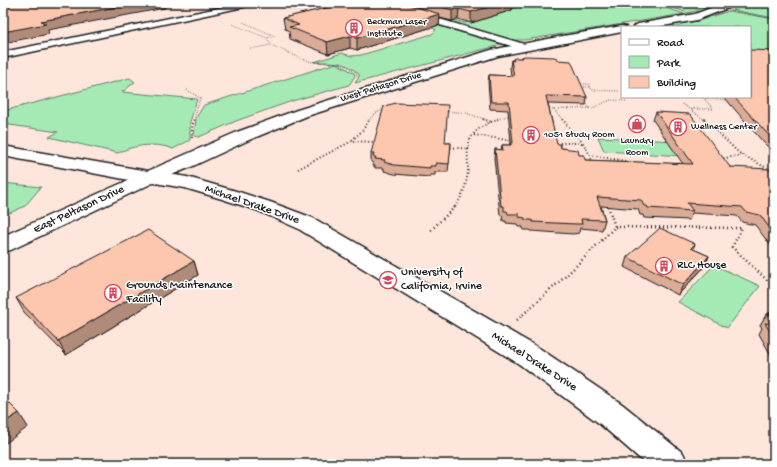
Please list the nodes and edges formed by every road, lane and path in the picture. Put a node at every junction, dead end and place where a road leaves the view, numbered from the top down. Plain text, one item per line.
1 (253, 3) edge
2 (693, 3) edge
3 (733, 3) edge
4 (16, 8) edge
5 (3, 10) edge
6 (414, 14) edge
7 (774, 19) edge
8 (242, 22) dead end
9 (231, 23) dead end
10 (643, 26) edge
11 (621, 29) edge
12 (267, 38) junction
13 (271, 45) junction
14 (521, 46) junction
15 (250, 48) dead end
16 (3, 55) edge
17 (357, 77) dead end
18 (188, 90) dead end
19 (620, 91) dead end
20 (581, 92) edge
21 (584, 98) edge
22 (704, 98) edge
23 (728, 98) edge
24 (626, 101) dead end
25 (682, 104) dead end
26 (390, 108) edge
27 (589, 109) junction
28 (692, 109) junction
29 (442, 110) edge
30 (542, 110) edge
31 (554, 110) junction
32 (509, 112) edge
33 (492, 122) junction
34 (473, 135) junction
35 (352, 141) junction
36 (192, 142) dead end
37 (516, 142) edge
38 (383, 143) edge
39 (552, 143) edge
40 (583, 143) junction
41 (447, 147) edge
42 (470, 149) junction
43 (3, 150) edge
44 (590, 155) junction
45 (742, 155) junction
46 (715, 160) edge
47 (592, 163) edge
48 (635, 163) edge
49 (692, 163) edge
50 (669, 164) edge
51 (298, 169) dead end
52 (774, 172) edge
53 (150, 177) junction
54 (605, 198) edge
55 (615, 227) junction
56 (431, 230) dead end
57 (4, 246) edge
58 (774, 287) edge
59 (774, 298) edge
60 (774, 315) edge
61 (512, 325) dead end
62 (671, 464) edge

1 - 16 lane
2 - 7 path, bridge
3 - 10 street
4 - 5 path
6 - 14 lane
8 - 12 path
9 - 12 path
11 - 14 street, West Peltason Drive
12 - 13 path
13 - 15 path
13 - 17 path
14 - 53 street, West Peltason Drive
18 - 36 path
19 - 20 path
21 - 27 path
22 - 23 path
22 - 28 path
24 - 27 path
25 - 28 path
26 - 35 path
27 - 31 path
28 - 45 path
29 - 33 path
30 - 31 path
31 - 40 path
32 - 33 path
33 - 34 path
34 - 37 path
34 - 42 path
35 - 38 path
35 - 51 path
39 - 40 path
40 - 44 path
41 - 42 path
42 - 56 path
43 - 53 street, Michael Drake Drive
44 - 47 path
44 - 48 path
45 - 46 path
45 - 52 path
49 - 50 path
53 - 57 street, East Peltason Drive
53 - 62 street, Michael Drake Drive
54 - 55 path
55 - 58 path
55 - 61 path
59 - 60 path

